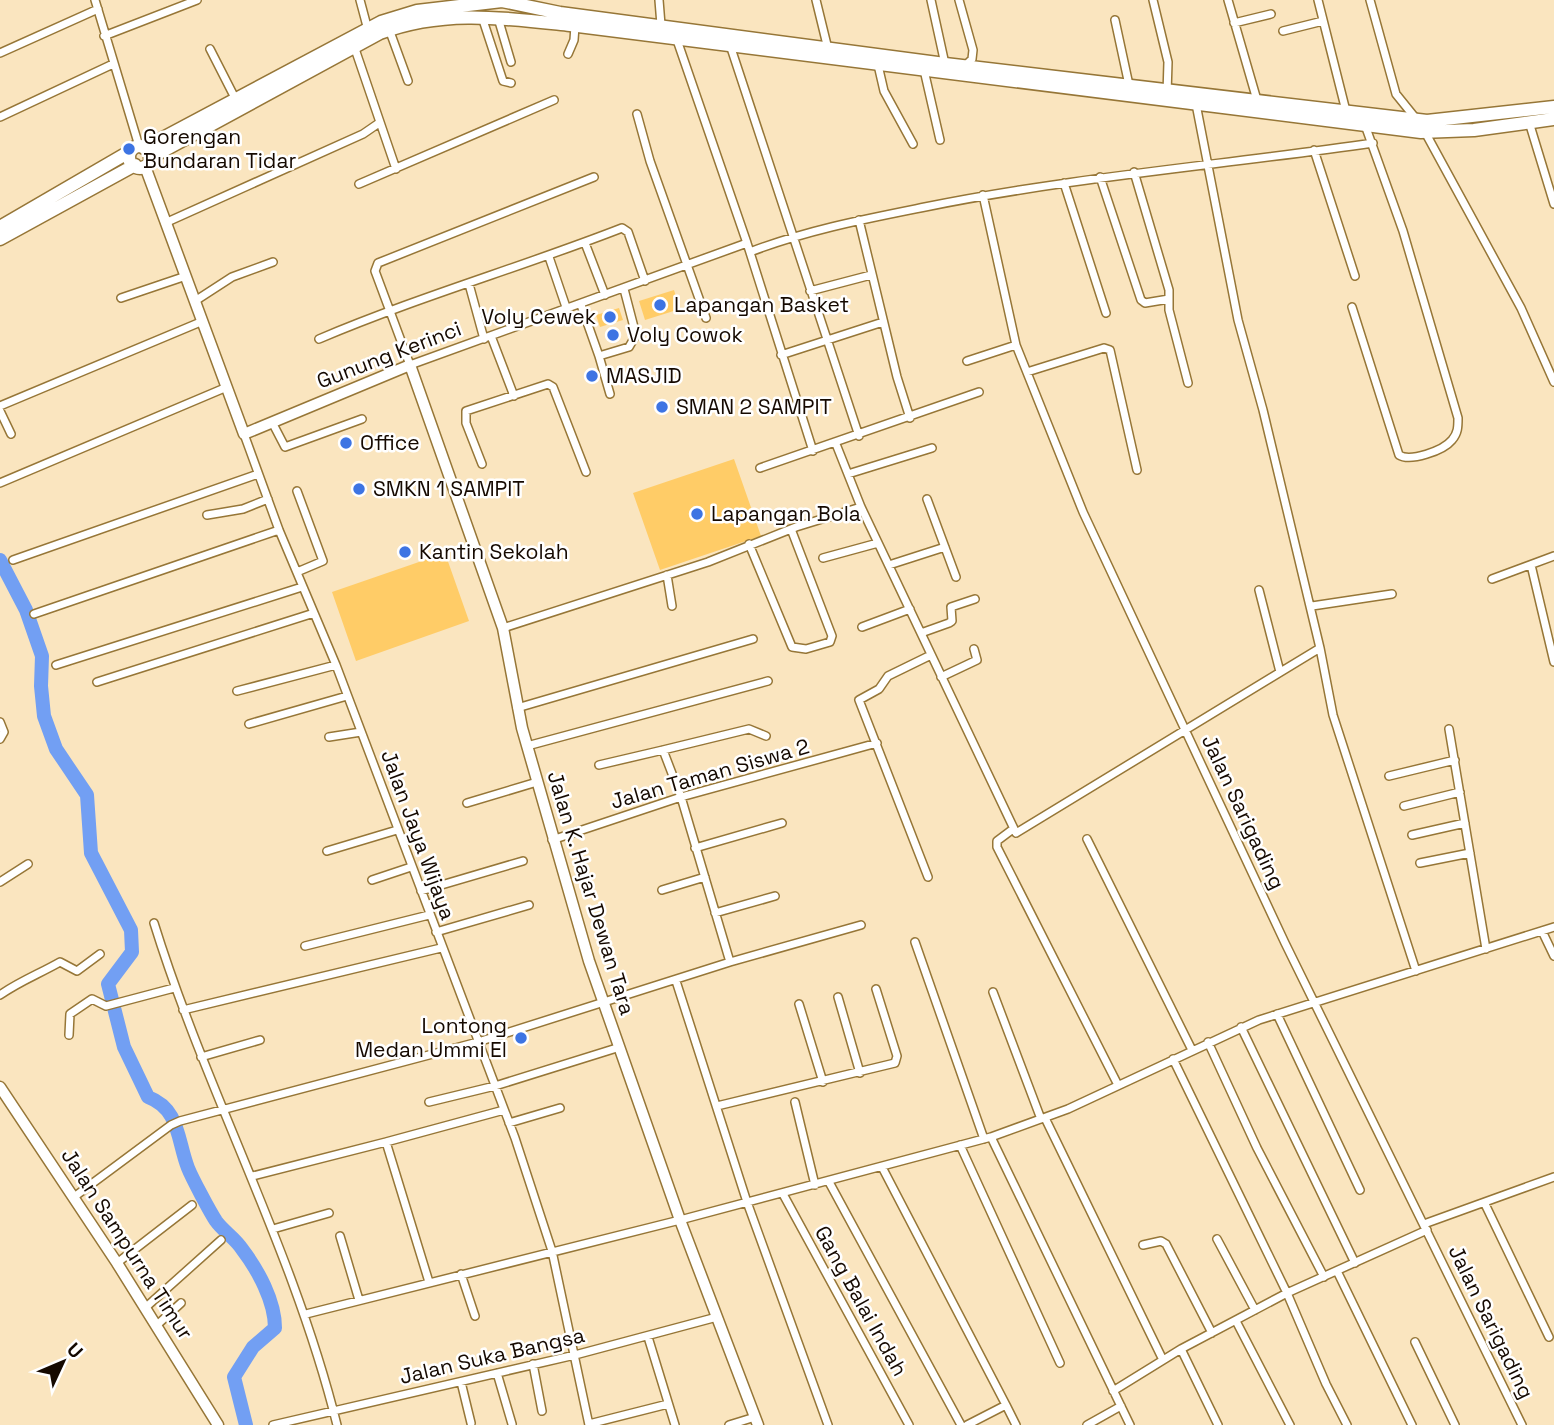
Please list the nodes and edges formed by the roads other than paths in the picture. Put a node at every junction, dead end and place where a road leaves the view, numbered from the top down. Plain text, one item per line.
1 (95, 0) edge
2 (197, 0) edge
3 (360, 0) edge
4 (659, 0) edge
5 (816, 0) edge
6 (931, 0) edge
7 (959, 0) edge
8 (1153, 0) edge
9 (1228, 0) edge
10 (1318, 0) edge
11 (1370, 0) edge
12 (501, 1) edge
13 (98, 9) junction
14 (1271, 14) dead end
15 (482, 16) junction
16 (498, 17) junction
17 (1115, 20) dead end
18 (1323, 21) junction
19 (1234, 23) junction
20 (661, 25) junction
21 (575, 26) junction
22 (389, 29) junction
23 (1283, 32) dead end
24 (369, 33) junction
25 (729, 33) junction
26 (104, 36) junction
27 (677, 40) junction
28 (354, 46) junction
29 (730, 47) junction
30 (828, 48) junction
31 (210, 49) dead end
32 (0, 54) edge
33 (568, 54) dead end
34 (850, 57) junction
35 (511, 62) dead end
36 (113, 64) junction
37 (945, 64) junction
38 (877, 65) junction
39 (965, 66) junction
40 (924, 70) junction
41 (408, 81) dead end
42 (511, 83) dead end
43 (1129, 85) junction
44 (1167, 95) junction
45 (236, 100) junction
46 (554, 100) dead end
47 (1257, 100) junction
48 (1196, 104) junction
49 (1554, 107) edge
50 (1301, 111) junction
51 (1346, 111) junction
52 (637, 114) dead end
53 (1529, 116) junction
54 (0, 117) edge
55 (1554, 119) edge
56 (379, 123) junction
57 (1365, 124) junction
58 (1421, 126) junction
59 (940, 140) dead end
60 (1373, 143) junction
61 (912, 144) dead end
62 (1314, 150) junction
63 (146, 157) junction
64 (1206, 163) junction
65 (396, 169) junction
66 (1134, 172) junction
67 (594, 177) dead end
68 (1100, 177) junction
69 (1064, 183) junction
70 (359, 184) dead end
71 (983, 195) junction
72 (1554, 204) edge
73 (859, 220) junction
74 (166, 223) junction
75 (0, 227) edge
76 (793, 235) junction
77 (0, 239) edge
78 (585, 243) junction
79 (747, 243) junction
80 (750, 252) junction
81 (549, 257) junction
82 (273, 262) dead end
83 (687, 264) junction
84 (871, 275) junction
85 (186, 276) junction
86 (1355, 276) dead end
87 (645, 281) junction
88 (469, 284) junction
89 (624, 289) junction
90 (810, 291) junction
91 (605, 295) junction
92 (121, 298) dead end
93 (1169, 299) junction
94 (195, 301) junction
95 (581, 305) junction
96 (1352, 307) dead end
97 (389, 309) junction
98 (567, 310) junction
99 (1106, 313) dead end
100 (706, 318) dead end
101 (203, 321) junction
102 (883, 322) junction
103 (487, 337) junction
104 (319, 339) dead end
105 (826, 340) junction
106 (1016, 345) junction
107 (781, 355) junction
108 (599, 356) junction
109 (967, 361) dead end
110 (410, 365) junction
111 (1552, 369) edge
112 (1027, 372) junction
113 (1554, 382) edge
114 (1188, 383) dead end
115 (227, 387) junction
116 (979, 392) dead end
117 (610, 394) dead end
118 (514, 396) junction
119 (0, 409) edge
120 (910, 418) junction
121 (362, 419) dead end
122 (272, 422) junction
123 (244, 434) junction
124 (11, 435) dead end
125 (859, 436) junction
126 (836, 444) junction
127 (932, 448) dead end
128 (813, 451) junction
129 (482, 464) dead end
130 (760, 468) dead end
131 (1137, 470) dead end
132 (586, 472) dead end
133 (258, 474) junction
134 (848, 474) junction
135 (0, 483) edge
136 (297, 491) dead end
137 (268, 499) junction
138 (927, 499) dead end
139 (861, 507) junction
140 (207, 515) dead end
141 (791, 529) junction
142 (279, 530) junction
143 (878, 543) junction
144 (749, 544) junction
145 (945, 547) junction
146 (1554, 556) edge
147 (823, 558) dead end
148 (13, 559) dead end
149 (889, 565) junction
150 (1531, 565) junction
151 (297, 572) junction
152 (667, 575) junction
153 (956, 577) dead end
154 (1492, 579) dead end
155 (302, 587) junction
156 (1259, 590) dead end
157 (1392, 594) dead end
158 (975, 599) dead end
159 (1312, 606) junction
160 (672, 607) dead end
161 (910, 609) junction
162 (314, 613) junction
163 (34, 614) dead end
164 (862, 626) dead end
165 (503, 628) junction
166 (921, 633) junction
167 (752, 639) dead end
168 (1320, 648) junction
169 (974, 649) dead end
170 (931, 655) junction
171 (1554, 662) edge
172 (336, 665) junction
173 (56, 666) dead end
174 (1280, 672) junction
175 (941, 677) junction
176 (768, 681) dead end
177 (97, 682) dead end
178 (237, 691) dead end
179 (347, 696) junction
180 (517, 708) junction
181 (0, 722) edge
182 (249, 724) dead end
183 (1449, 729) dead end
184 (1185, 730) junction
185 (361, 732) junction
186 (766, 736) dead end
187 (329, 737) dead end
188 (0, 740) edge
189 (877, 743) junction
190 (527, 746) junction
191 (663, 750) junction
192 (1455, 760) junction
193 (599, 765) dead end
194 (1389, 776) dead end
195 (537, 782) junction
196 (1460, 792) junction
197 (681, 797) junction
198 (467, 803) dead end
199 (1404, 806) dead end
200 (1465, 822) junction
201 (782, 823) dead end
202 (397, 830) junction
203 (1013, 830) junction
204 (1412, 835) dead end
205 (1087, 839) dead end
206 (552, 840) junction
207 (695, 848) junction
208 (327, 852) dead end
209 (1470, 853) junction
210 (523, 861) dead end
211 (29, 863) dead end
212 (1420, 863) dead end
213 (411, 867) junction
214 (705, 877) junction
215 (928, 877) dead end
216 (372, 880) dead end
217 (0, 882) edge
218 (662, 890) dead end
219 (421, 891) junction
220 (775, 896) dead end
221 (529, 905) dead end
222 (715, 913) junction
223 (429, 915) junction
224 (154, 923) dead end
225 (861, 925) dead end
226 (1554, 927) edge
227 (1542, 931) junction
228 (436, 932) junction
229 (915, 942) dead end
230 (306, 946) dead end
231 (441, 948) junction
232 (1486, 949) junction
233 (100, 954) dead end
234 (1554, 956) edge
235 (730, 962) junction
236 (1416, 971) junction
237 (676, 981) junction
238 (174, 988) junction
239 (876, 989) dead end
240 (992, 992) dead end
241 (0, 995) edge
242 (838, 997) dead end
243 (604, 1003) junction
244 (1314, 1003) junction
245 (799, 1004) dead end
246 (183, 1010) junction
247 (1277, 1014) junction
248 (1241, 1027) junction
249 (69, 1035) dead end
250 (260, 1040) dead end
251 (478, 1042) junction
252 (1208, 1042) junction
253 (620, 1047) junction
254 (1192, 1050) junction
255 (201, 1057) junction
256 (1172, 1059) junction
257 (860, 1073) junction
258 (823, 1082) junction
259 (1118, 1085) junction
260 (495, 1086) junction
261 (0, 1087) edge
262 (429, 1102) dead end
263 (795, 1102) dead end
264 (717, 1106) junction
265 (561, 1108) dead end
266 (224, 1109) junction
267 (504, 1110) junction
268 (1043, 1119) junction
269 (509, 1123) junction
270 (988, 1138) junction
271 (386, 1142) junction
272 (960, 1145) junction
273 (882, 1167) junction
274 (253, 1176) junction
275 (1554, 1177) edge
276 (829, 1182) junction
277 (815, 1185) junction
278 (1360, 1190) dead end
279 (783, 1194) junction
280 (74, 1197) junction
281 (747, 1202) junction
282 (1485, 1204) junction
283 (192, 1205) dead end
284 (329, 1213) dead end
285 (680, 1220) junction
286 (1426, 1227) junction
287 (273, 1229) junction
288 (340, 1236) dead end
289 (1217, 1239) dead end
290 (221, 1240) dead end
291 (1143, 1245) dead end
292 (552, 1251) junction
293 (117, 1263) junction
294 (1355, 1263) junction
295 (1338, 1271) junction
296 (461, 1274) junction
297 (1324, 1276) junction
298 (429, 1282) junction
299 (1287, 1293) junction
300 (359, 1300) junction
301 (181, 1303) dead end
302 (145, 1308) junction
303 (1255, 1310) junction
304 (306, 1314) junction
305 (475, 1316) dead end
306 (717, 1317) junction
307 (1236, 1321) junction
308 (157, 1325) junction
309 (1212, 1333) junction
310 (648, 1337) junction
311 (1549, 1337) dead end
312 (1415, 1342) dead end
313 (1181, 1349) junction
314 (575, 1355) junction
315 (1163, 1360) junction
316 (1060, 1363) dead end
317 (533, 1364) junction
318 (497, 1373) junction
319 (461, 1382) junction
320 (1113, 1391) junction
321 (668, 1404) junction
322 (1006, 1405) junction
323 (1121, 1406) junction
324 (542, 1410) dead end
325 (334, 1412) junction
326 (757, 1421) edge
327 (471, 1423) dead end
328 (512, 1424) edge
329 (218, 1425) edge
330 (273, 1425) edge
331 (337, 1425) edge
332 (589, 1425) edge
333 (675, 1425) edge
334 (729, 1425) edge
335 (828, 1425) edge
336 (909, 1425) edge
337 (961, 1425) edge
338 (967, 1425) edge
339 (1016, 1425) edge
340 (1087, 1425) edge
341 (1130, 1425) edge
342 (1218, 1425) edge
343 (1290, 1425) edge
344 (1347, 1425) edge
345 (1412, 1425) edge
346 (1455, 1425) edge
347 (1522, 1425) edge

1 - 13 street
2 - 26 street
3 - 24 street
4 - 20 street
5 - 30 street
6 - 37 street
7 - 39 street
8 - 44 street
9 - 19 street
10 - 18 street
11 - 58 street
12 - 20 main road
12 - 24 main road
13 - 26 street
13 - 32 street
14 - 19 street
15 - 16 main road
15 - 22 main road
15 - 42 street
16 - 21 main road
16 - 35 street
17 - 43 street
18 - 23 street
18 - 51 street
19 - 47 street
20 - 25 main road
21 - 27 main road
21 - 33 street
22 - 24 main road
22 - 41 street
24 - 28 main road
24 - 45 main road
25 - 29 street
25 - 30 main road
26 - 36 street
27 - 29 main road
27 - 79 street
28 - 56 street
28 - 63 main road
29 - 34 main road
29 - 76 street
30 - 34 main road
31 - 45 street
34 - 37 main road
34 - 38 main road
36 - 54 street
36 - 63 street
37 - 39 main road
38 - 40 main road
38 - 61 street
39 - 43 main road
40 - 44 main road
40 - 59 street
43 - 44 main road
44 - 47 main road
44 - 48 main road
45 - 63 main road
46 - 65 street
47 - 50 main road
48 - 50 main road
48 - 64 street
49 - 53 main road
50 - 51 main road
50 - 57 main road
51 - 58 main road
52 - 83 street
53 - 55 main road
53 - 58 main road
53 - 72 street
56 - 65 street
56 - 74 street
57 - 58 main road
57 - 60 street
58 - 111 street
60 - 62 street
60 - 96 street
62 - 64 street
62 - 86 street
63 - 74 street
63 - 75 main road
63 - 77 main road
64 - 66 street
64 - 159 street
65 - 70 street
66 - 68 street
66 - 93 street
67 - 97 street
68 - 69 street
68 - 93 street
69 - 71 street
69 - 99 street
71 - 73 street
71 - 106 street, Jalan Sarigading
73 - 76 street
73 - 84 street
74 - 85 street
76 - 80 street
76 - 90 street
78 - 81 street
78 - 87 street
78 - 91 street
79 - 80 street
79 - 83 street, Gunung Kerinci
80 - 107 street
81 - 88 street
81 - 98 street
82 - 94 street
83 - 87 street, Gunung Kerinci
83 - 100 street
84 - 90 street
84 - 102 street
85 - 92 street
85 - 94 street
87 - 89 street, Gunung Kerinci
88 - 97 street
88 - 103 street
89 - 91 street, Gunung Kerinci
89 - 108 street
90 - 105 street
91 - 95 street, Gunung Kerinci
93 - 114 street
94 - 101 street
95 - 98 street, Gunung Kerinci
95 - 108 street
97 - 104 street
97 - 110 street
98 - 103 street, Gunung Kerinci
101 - 115 street
101 - 119 street
102 - 105 street
102 - 120 street
103 - 110 street, Gunung Kerinci
103 - 118 street
105 - 107 street
105 - 125 street
106 - 109 street
106 - 112 street, Jalan Sarigading
107 - 128 street
108 - 117 street
110 - 122 street, Gunung Kerinci
110 - 165 street, Jalan K. Hajar Dewan Tara
111 - 113 street
112 - 131 street
112 - 184 street, Jalan Sarigading
115 - 123 street
115 - 135 street
116 - 120 street
118 - 129 street
118 - 132 street
119 - 124 street
120 - 125 street
121 - 122 street
122 - 123 street, Gunung Kerinci
123 - 133 street, Jalan Jaya Wijaya
125 - 126 street
126 - 128 street
126 - 134 street
127 - 134 street
128 - 130 street
133 - 137 street, Jalan Jaya Wijaya
133 - 148 street
134 - 139 street
136 - 151 street
137 - 140 street
137 - 142 street, Jalan Jaya Wijaya
138 - 145 street
139 - 141 street
139 - 143 street
141 - 144 street
141 - 144 street
142 - 151 street, Jalan Jaya Wijaya
142 - 163 street
143 - 147 street
143 - 149 street
144 - 152 street
145 - 149 street
145 - 153 street
146 - 150 street
149 - 161 street
150 - 154 street
150 - 171 street
151 - 155 street, Jalan Jaya Wijaya
152 - 160 street
152 - 165 street
155 - 162 street, Jalan Jaya Wijaya
155 - 173 street
156 - 174 street
157 - 159 street
158 - 166 street
159 - 168 street
161 - 164 street
161 - 166 street
162 - 172 street, Jalan Jaya Wijaya
162 - 177 street
165 - 180 street, Jalan K. Hajar Dewan Tara
166 - 170 street
167 - 180 street
168 - 174 street
168 - 236 street
169 - 175 street
170 - 175 street
170 - 189 street
172 - 178 street
172 - 179 street, Jalan Jaya Wijaya
174 - 184 street
175 - 203 street
176 - 190 street
179 - 182 street
179 - 185 street, Jalan Jaya Wijaya
180 - 190 street, Jalan K. Hajar Dewan Tara
181 - 188 street
183 - 192 street
184 - 203 street
184 - 244 street, Jalan Sarigading
185 - 187 street
185 - 202 street, Jalan Jaya Wijaya
186 - 191 street
189 - 197 street, Jalan Taman Siswa 2
189 - 215 street
190 - 195 street, Jalan K. Hajar Dewan Tara
191 - 193 street
191 - 197 street
192 - 194 street
192 - 196 street
195 - 198 street
195 - 206 street, Jalan K. Hajar Dewan Tara
196 - 199 street
196 - 200 street
197 - 206 street, Jalan Taman Siswa 2
197 - 207 street
200 - 204 street
200 - 209 street
201 - 207 street
202 - 208 street
202 - 213 street, Jalan Jaya Wijaya
203 - 259 street
205 - 254 street
206 - 243 street, Jalan K. Hajar Dewan Tara
207 - 214 street
209 - 212 street
209 - 232 street
210 - 219 street
211 - 217 street
213 - 216 street
213 - 219 street, Jalan Jaya Wijaya
214 - 218 street
214 - 222 street
219 - 223 street, Jalan Jaya Wijaya
220 - 222 street
221 - 228 street
222 - 235 street
223 - 228 street, Jalan Jaya Wijaya
223 - 230 street
224 - 238 street
225 - 235 street
226 - 227 street
227 - 232 street
227 - 234 street
228 - 231 street, Jalan Jaya Wijaya
229 - 270 street
231 - 246 street
231 - 251 street, Jalan Jaya Wijaya
232 - 236 street
233 - 241 street
235 - 237 street
236 - 244 street
237 - 243 street
237 - 264 street
238 - 246 street
238 - 249 street
239 - 257 street
240 - 268 street
242 - 257 street
243 - 251 street
243 - 253 street, Jalan K. Hajar Dewan Tara
244 - 247 street
244 - 286 street, Jalan Sarigading
245 - 258 street
246 - 255 street
247 - 248 street
247 - 278 street
248 - 252 street
248 - 294 street
250 - 255 street
251 - 260 street, Jalan Jaya Wijaya
251 - 266 street
252 - 254 street
252 - 297 street
253 - 260 street
253 - 285 street, Jalan K. Hajar Dewan Tara
254 - 256 street
255 - 266 street
256 - 259 street
256 - 299 street
257 - 258 street
258 - 264 street
259 - 268 street
260 - 262 street
260 - 267 street, Jalan Jaya Wijaya
261 - 280 street, Jalan Sampurna Timur
263 - 277 street
264 - 281 street
265 - 269 street
266 - 274 street
266 - 280 street
267 - 269 street, Jalan Jaya Wijaya
267 - 271 street
268 - 270 street
268 - 315 street
269 - 292 street, Jalan Jaya Wijaya
270 - 272 street
270 - 320 street
271 - 274 street
271 - 298 street
272 - 273 street
272 - 316 street
273 - 276 street
273 - 322 street
274 - 287 street
275 - 282 street
276 - 277 street
276 - 337 street
277 - 279 street
279 - 281 street
279 - 336 street, Gang Balai Indah
280 - 293 street, Jalan Sampurna Timur
281 - 285 street
281 - 335 street
282 - 286 street
282 - 311 street
283 - 293 street
284 - 287 street
285 - 292 street
285 - 306 street, Jalan K. Hajar Dewan Tara
286 - 294 street
286 - 347 street, Jalan Sarigading
287 - 304 street
288 - 300 street
289 - 303 street
290 - 302 street
291 - 309 street
292 - 296 street
292 - 314 street, Jalan Jaya Wijaya
293 - 302 street, Jalan Sampurna Timur
294 - 295 street
295 - 297 street
295 - 345 street
296 - 298 street
296 - 305 street
297 - 299 street
298 - 300 street
299 - 303 street
299 - 344 street
300 - 304 street
301 - 308 street
302 - 308 street, Jalan Sampurna Timur
303 - 307 street
304 - 325 street
306 - 310 street, Jalan Suka Bangsa
306 - 326 street, Jalan K. Hajar Dewan Tara
307 - 309 street
307 - 343 street
308 - 329 street, Jalan Sampurna Timur
309 - 313 street
310 - 314 street, Jalan Suka Bangsa
310 - 321 street
312 - 346 street
313 - 315 street
313 - 342 street
314 - 317 street, Jalan Suka Bangsa
314 - 332 street, Jalan Jaya Wijaya
315 - 320 street
317 - 318 street, Jalan Suka Bangsa
317 - 324 street
318 - 319 street, Jalan Suka Bangsa
318 - 328 street
319 - 325 street, Jalan Suka Bangsa
319 - 327 street
320 - 323 street
321 - 332 street
321 - 333 street
322 - 338 street
322 - 339 street
323 - 340 street
323 - 341 street
325 - 330 street, Jalan Suka Bangsa
325 - 331 street
326 - 334 street

